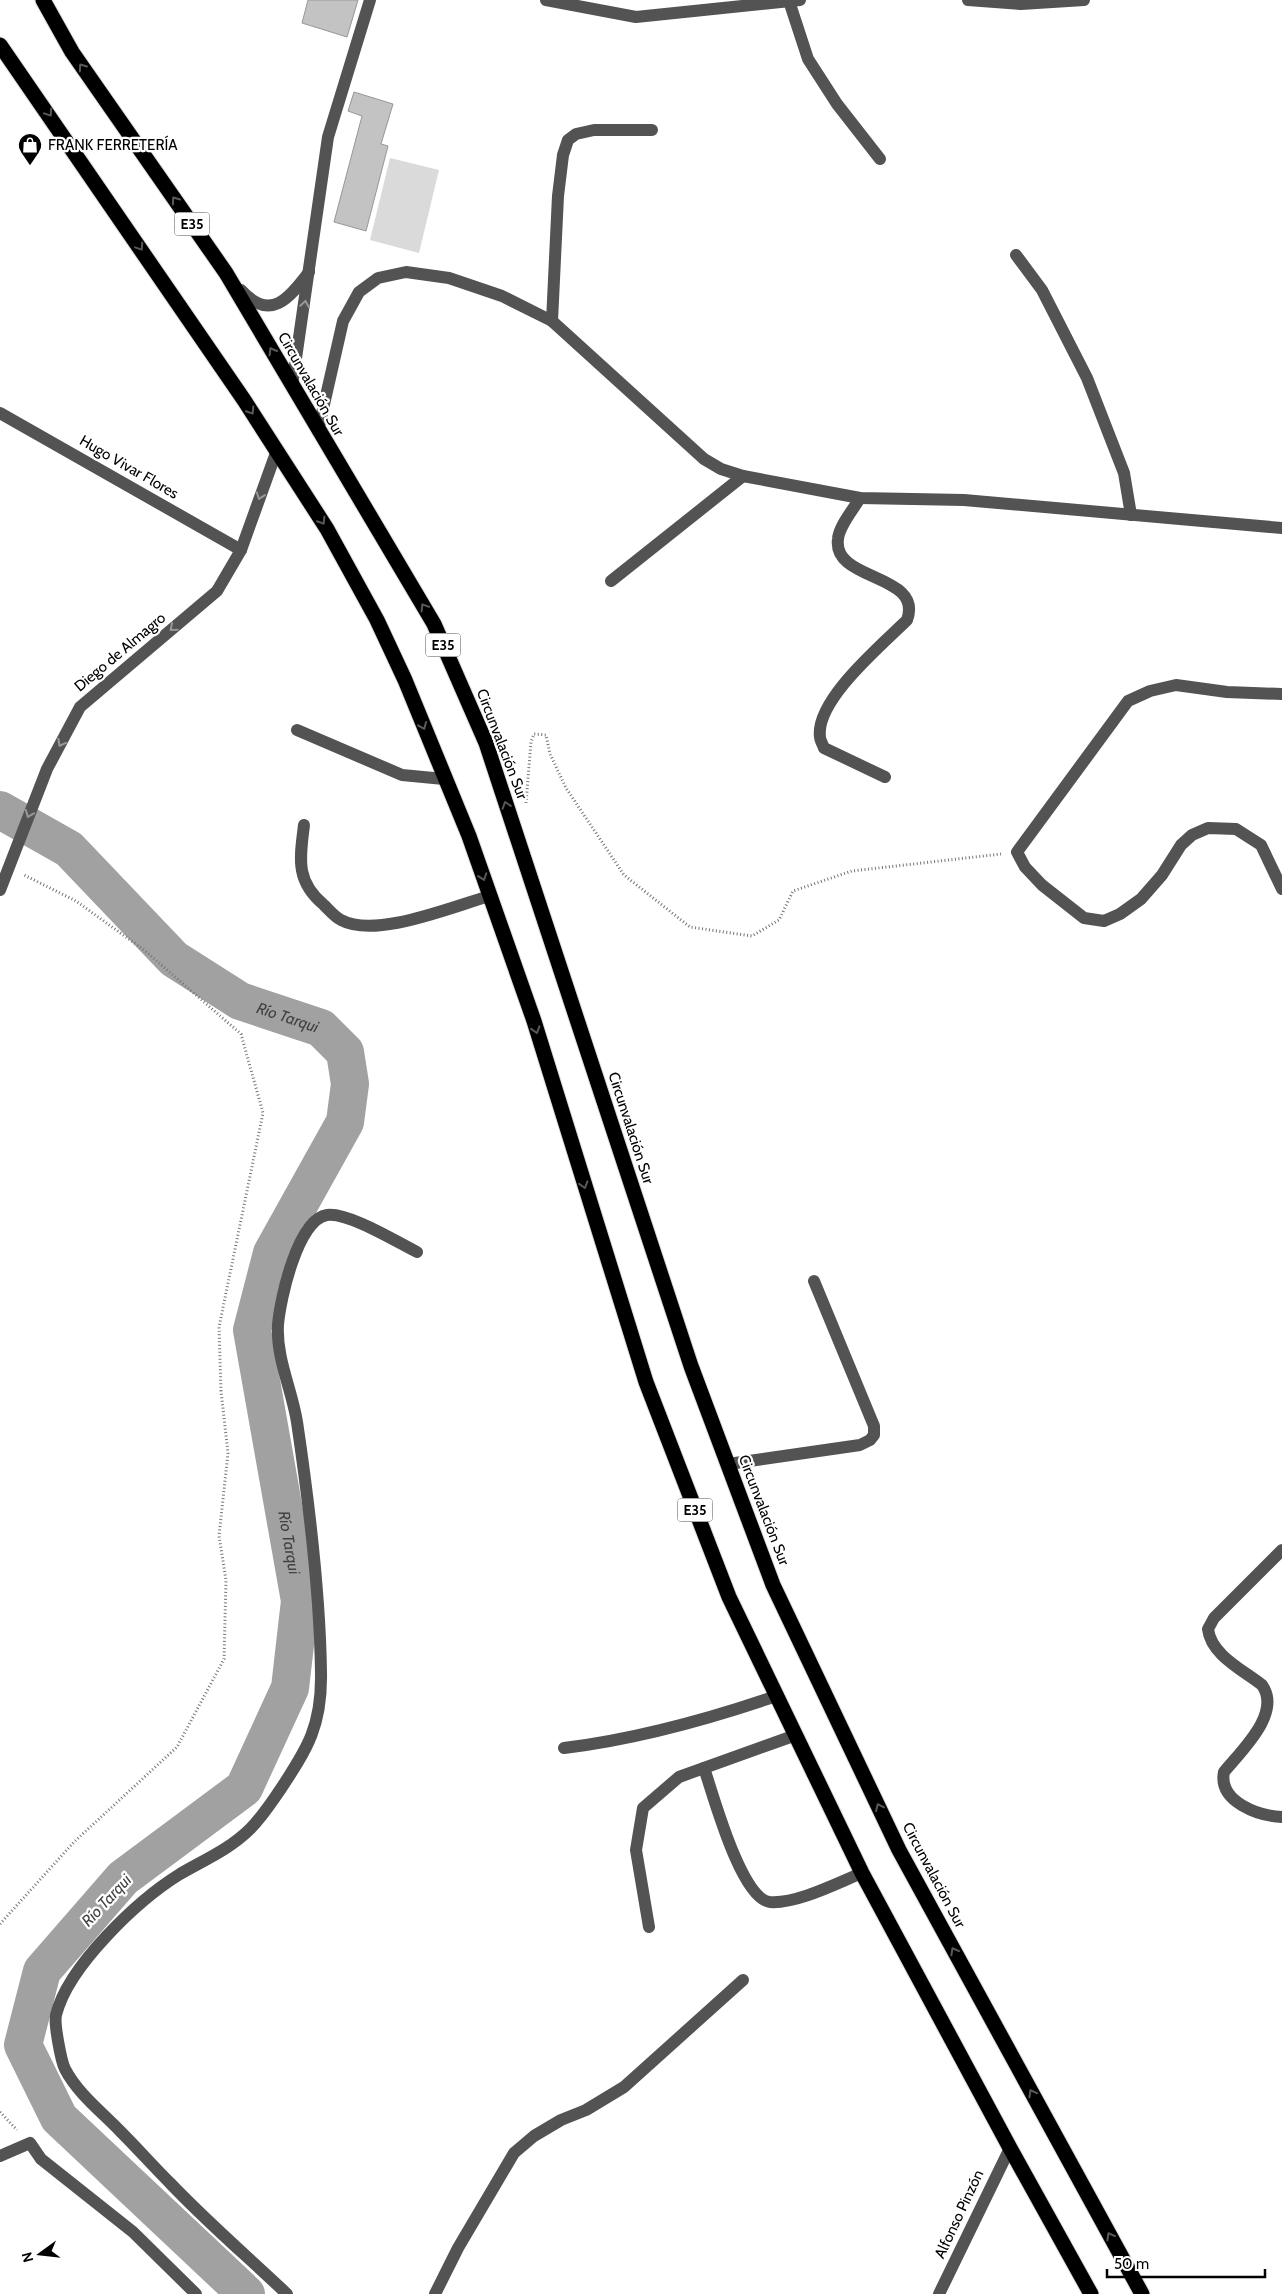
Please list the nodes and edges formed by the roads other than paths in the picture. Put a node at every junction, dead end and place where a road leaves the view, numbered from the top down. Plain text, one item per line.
1 (43, 0) edge
2 (370, 0) edge
3 (546, 0) edge
4 (968, 0) edge
5 (1084, 0) edge
6 (794, 1) edge
7 (1022, 2) edge
8 (0, 45) edge
9 (652, 130) dead end
10 (880, 159) dead end
11 (1016, 255) dead end
12 (310, 270) junction
13 (226, 273) junction
14 (552, 321) junction
15 (292, 386) junction
16 (0, 413) edge
17 (318, 431) junction
18 (276, 450) junction
19 (743, 476) junction
20 (860, 498) junction
21 (1132, 515) junction
22 (1282, 528) edge
23 (241, 550) junction
24 (610, 581) dead end
25 (1282, 694) edge
26 (297, 730) dead end
27 (884, 777) dead end
28 (444, 779) junction
29 (304, 825) dead end
30 (1282, 889) edge
31 (0, 890) edge
32 (490, 896) junction
33 (417, 1252) dead end
34 (814, 1281) dead end
35 (728, 1464) junction
36 (1282, 1550) edge
37 (776, 1696) junction
38 (796, 1735) junction
39 (564, 1748) dead end
40 (704, 1768) junction
41 (1282, 1817) edge
42 (862, 1873) junction
43 (649, 1927) dead end
44 (743, 1980) dead end
45 (1010, 2148) junction
46 (0, 2156) edge
47 (196, 2294) edge
48 (287, 2294) edge
49 (436, 2294) edge
50 (939, 2294) edge
51 (1091, 2294) edge
52 (1142, 2294) edge

13 -> 1 highway, Circunvalación Sur / E35
2 - 12 street
3 - 6 street
4 - 7 street
5 - 7 street
6 - 10 street
8 -> 18 highway, E35
9 - 14 street
11 - 21 street
12 - 13 street
15 -> 12 street
15 -> 13 highway, Circunvalación Sur / E35
14 - 17 street
14 - 19 street
15 - 17 highway, Circunvalación Sur / E35
16 - 23 street, Hugo Vivar Flores
35 -> 17 highway, Circunvalación Sur / E35
18 -> 23 street, Diego de Almagro
18 -> 28 highway, E35
19 - 20 street
19 - 24 street
20 - 21 street
20 - 27 street
21 - 22 street
23 -> 31 street, Diego de Almagro
25 - 30 street
26 - 28 street
28 -> 32 highway, E35
29 - 32 street
32 -> 37 highway, E35
33 - 48 street
34 - 35 street
52 -> 35 highway, Circunvalación Sur / E35
36 - 41 street
37 - 38 highway, E35
37 - 39 street
38 - 40 street
38 - 42 highway, E35
40 - 42 street
40 - 43 street
42 - 45 highway, E35
44 - 49 street
45 - 50 street, Alfonso Pinzón
45 - 51 highway, E35
46 - 47 street

